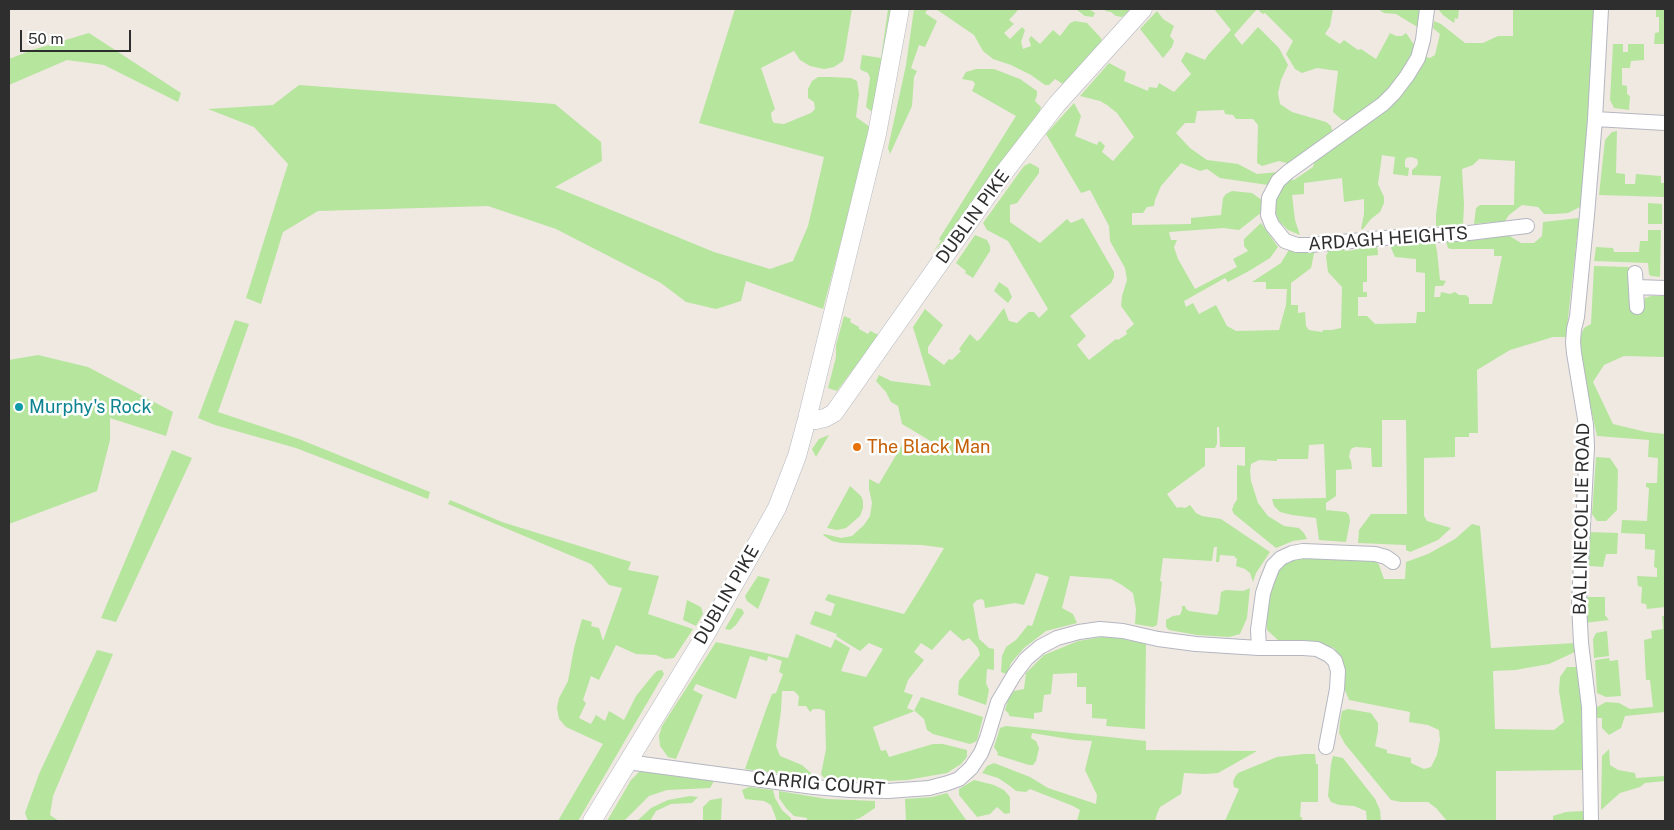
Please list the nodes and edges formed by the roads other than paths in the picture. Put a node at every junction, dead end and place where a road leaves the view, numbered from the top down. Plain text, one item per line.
1 (900, 9) edge
2 (1143, 9) edge
3 (1427, 9) edge
4 (1601, 9) edge
5 (1595, 119) junction
6 (1665, 123) edge
7 (1527, 226) dead end
8 (1635, 273) dead end
9 (1636, 287) junction
10 (1665, 288) edge
11 (1637, 307) dead end
12 (807, 419) junction
13 (1393, 562) dead end
14 (1259, 648) junction
15 (1326, 747) dead end
16 (626, 762) junction
17 (592, 821) edge
18 (1591, 821) edge

1 - 12 street, DUBLIN PIKE
2 - 12 street, DUBLIN PIKE
3 - 7 street, ARDAGH HEIGHTS
4 - 5 street, BALLINECOLLIE ROAD
5 - 6 street
5 - 18 street, BALLINECOLLIE ROAD
8 - 9 street
9 - 10 street
9 - 11 street
12 - 16 street, DUBLIN PIKE
13 - 14 street
14 - 15 street, CARRIG COURT
14 - 16 street, CARRIG COURT
16 - 17 street, DUBLIN PIKE

